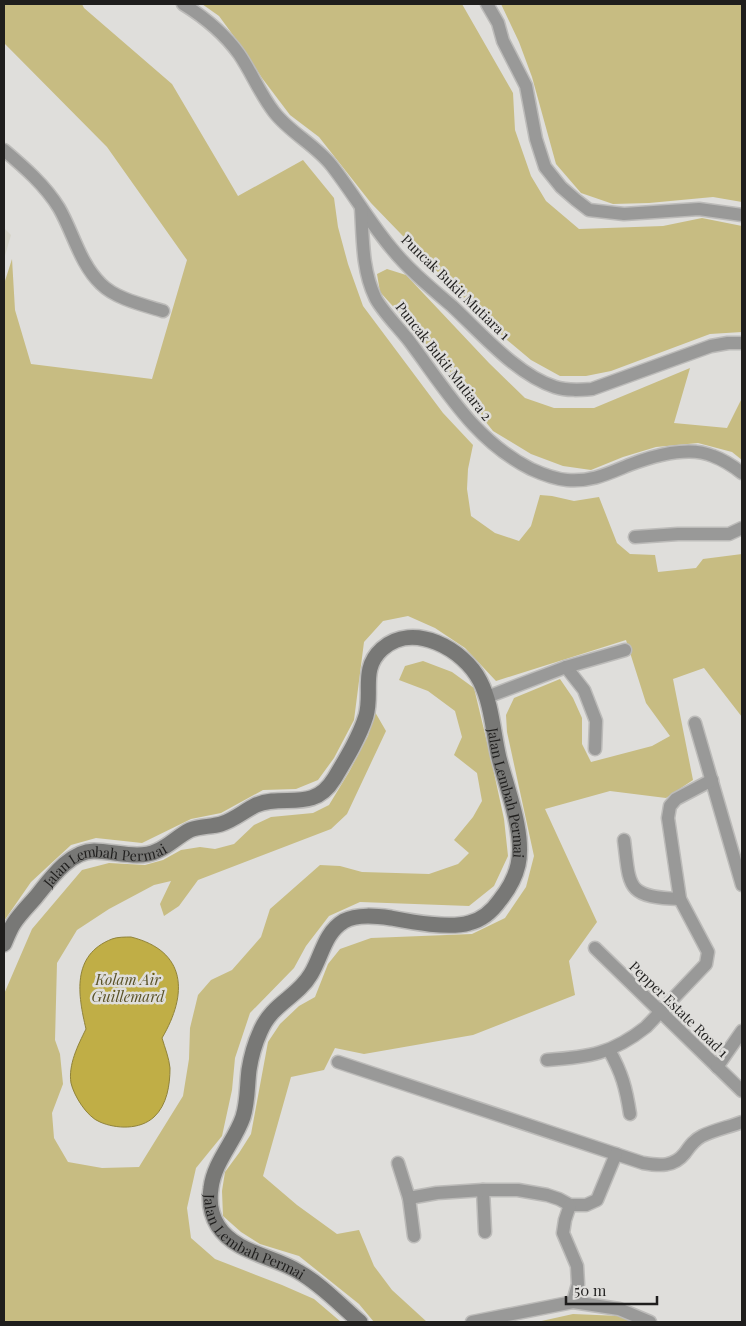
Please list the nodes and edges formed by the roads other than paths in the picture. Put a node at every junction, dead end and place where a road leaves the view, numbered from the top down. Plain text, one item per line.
1 (183, 4) edge
2 (487, 4) edge
3 (4, 150) edge
4 (361, 208) junction
5 (742, 215) edge
6 (164, 311) dead end
7 (742, 343) edge
8 (742, 473) edge
9 (742, 528) edge
10 (635, 537) dead end
11 (625, 650) dead end
12 (566, 667) junction
13 (487, 697) junction
14 (695, 723) dead end
15 (596, 749) dead end
16 (712, 780) junction
17 (624, 840) dead end
18 (742, 885) edge
19 (680, 899) junction
20 (4, 944) edge
21 (595, 948) dead end
22 (660, 1012) junction
23 (742, 1031) edge
24 (609, 1050) junction
25 (547, 1060) dead end
26 (338, 1062) dead end
27 (717, 1067) junction
28 (742, 1091) edge
29 (630, 1114) dead end
30 (742, 1122) edge
31 (616, 1154) junction
32 (398, 1163) dead end
33 (483, 1190) junction
34 (409, 1198) junction
35 (570, 1205) junction
36 (485, 1232) dead end
37 (414, 1236) dead end
38 (573, 1302) junction
39 (360, 1322) edge
40 (472, 1322) edge
41 (650, 1322) edge

1 - 4 street, Puncak Bukit Mutiara 1
2 - 5 street
3 - 6 street
4 - 7 street, Puncak Bukit Mutiara 1
4 - 8 street, Puncak Bukit Mutiara 2
9 - 10 street
11 - 12 street
12 - 13 street
12 - 15 street
13 - 20 main road, Jalan Lembah Permai
13 - 39 main road, Jalan Lembah Permai
14 - 16 street
16 - 18 street
16 - 19 street
17 - 19 street
19 - 22 street
21 - 22 street, Pepper Estate Road 1
22 - 24 street
22 - 27 street, Pepper Estate Road 1
23 - 27 street
24 - 25 street
24 - 29 street
26 - 31 street
27 - 28 street, Pepper Estate Road 1
30 - 31 street
31 - 35 street
32 - 34 street
33 - 34 street
33 - 35 street
33 - 36 street
34 - 37 street
35 - 38 street
38 - 40 street
38 - 41 street

